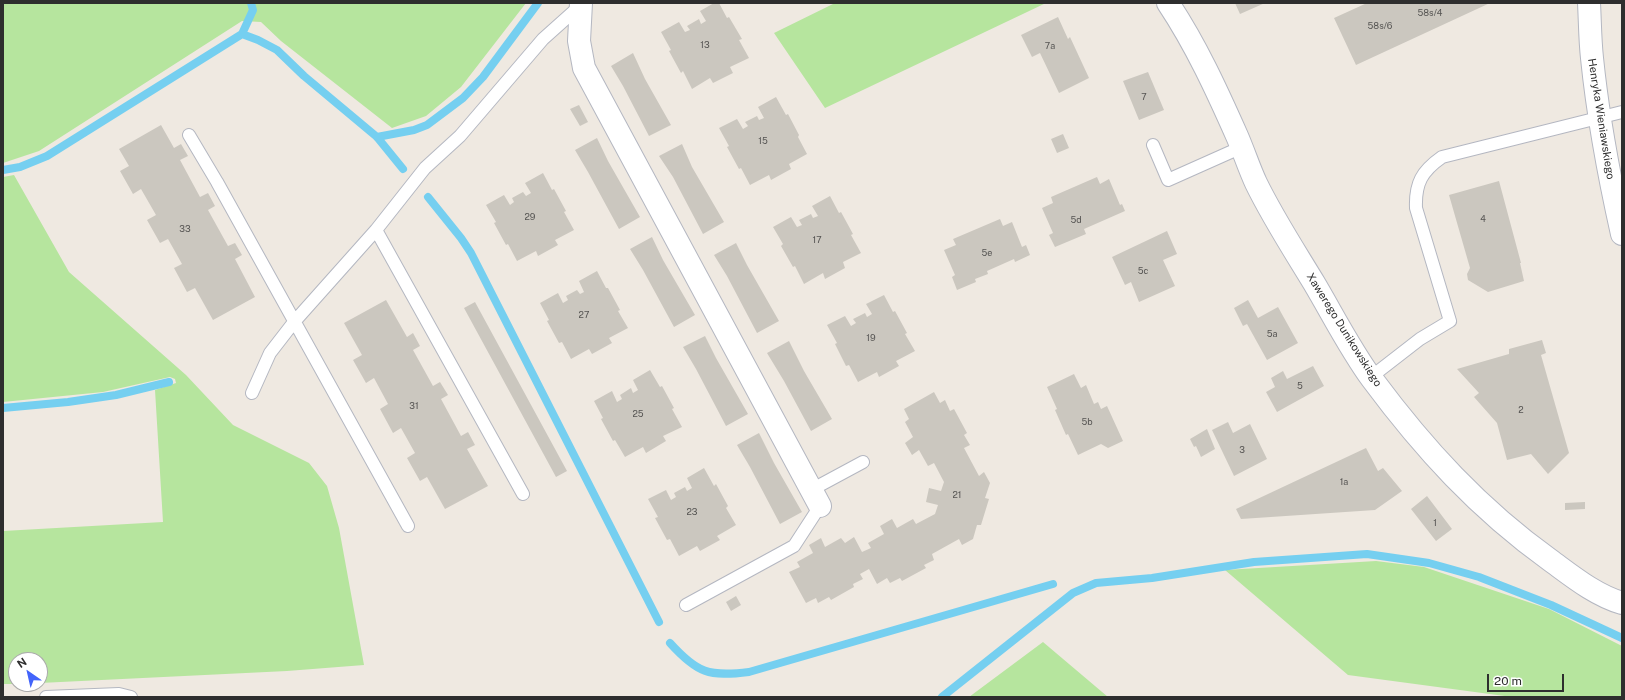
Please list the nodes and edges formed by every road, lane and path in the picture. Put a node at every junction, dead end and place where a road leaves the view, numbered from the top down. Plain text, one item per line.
1 (1168, 3) edge
2 (1589, 3) edge
3 (581, 4) edge
4 (1622, 112) edge
5 (1599, 117) junction
6 (189, 135) dead end
7 (1153, 145) dead end
8 (1242, 147) junction
9 (376, 230) junction
10 (1622, 234) edge
11 (294, 322) junction
12 (1371, 377) junction
13 (252, 393) dead end
14 (863, 462) dead end
15 (523, 494) dead end
16 (816, 498) junction
17 (408, 526) dead end
18 (1622, 603) edge
19 (686, 605) dead end
20 (46, 697) edge
21 (131, 697) edge

1 - 8 street, Xawerego Dunikowskiego
2 - 5 street, Henryka Wieniawskiego
3 - 9 lane
3 - 16 street
4 - 5 lane
5 - 10 street, Henryka Wieniawskiego
5 - 12 lane
6 - 11 lane
7 - 8 lane
8 - 12 street, Xawerego Dunikowskiego
9 - 11 lane
9 - 15 lane
11 - 13 lane
11 - 17 lane
12 - 18 street, Xawerego Dunikowskiego
14 - 16 lane
16 - 19 lane
20 - 21 lane

